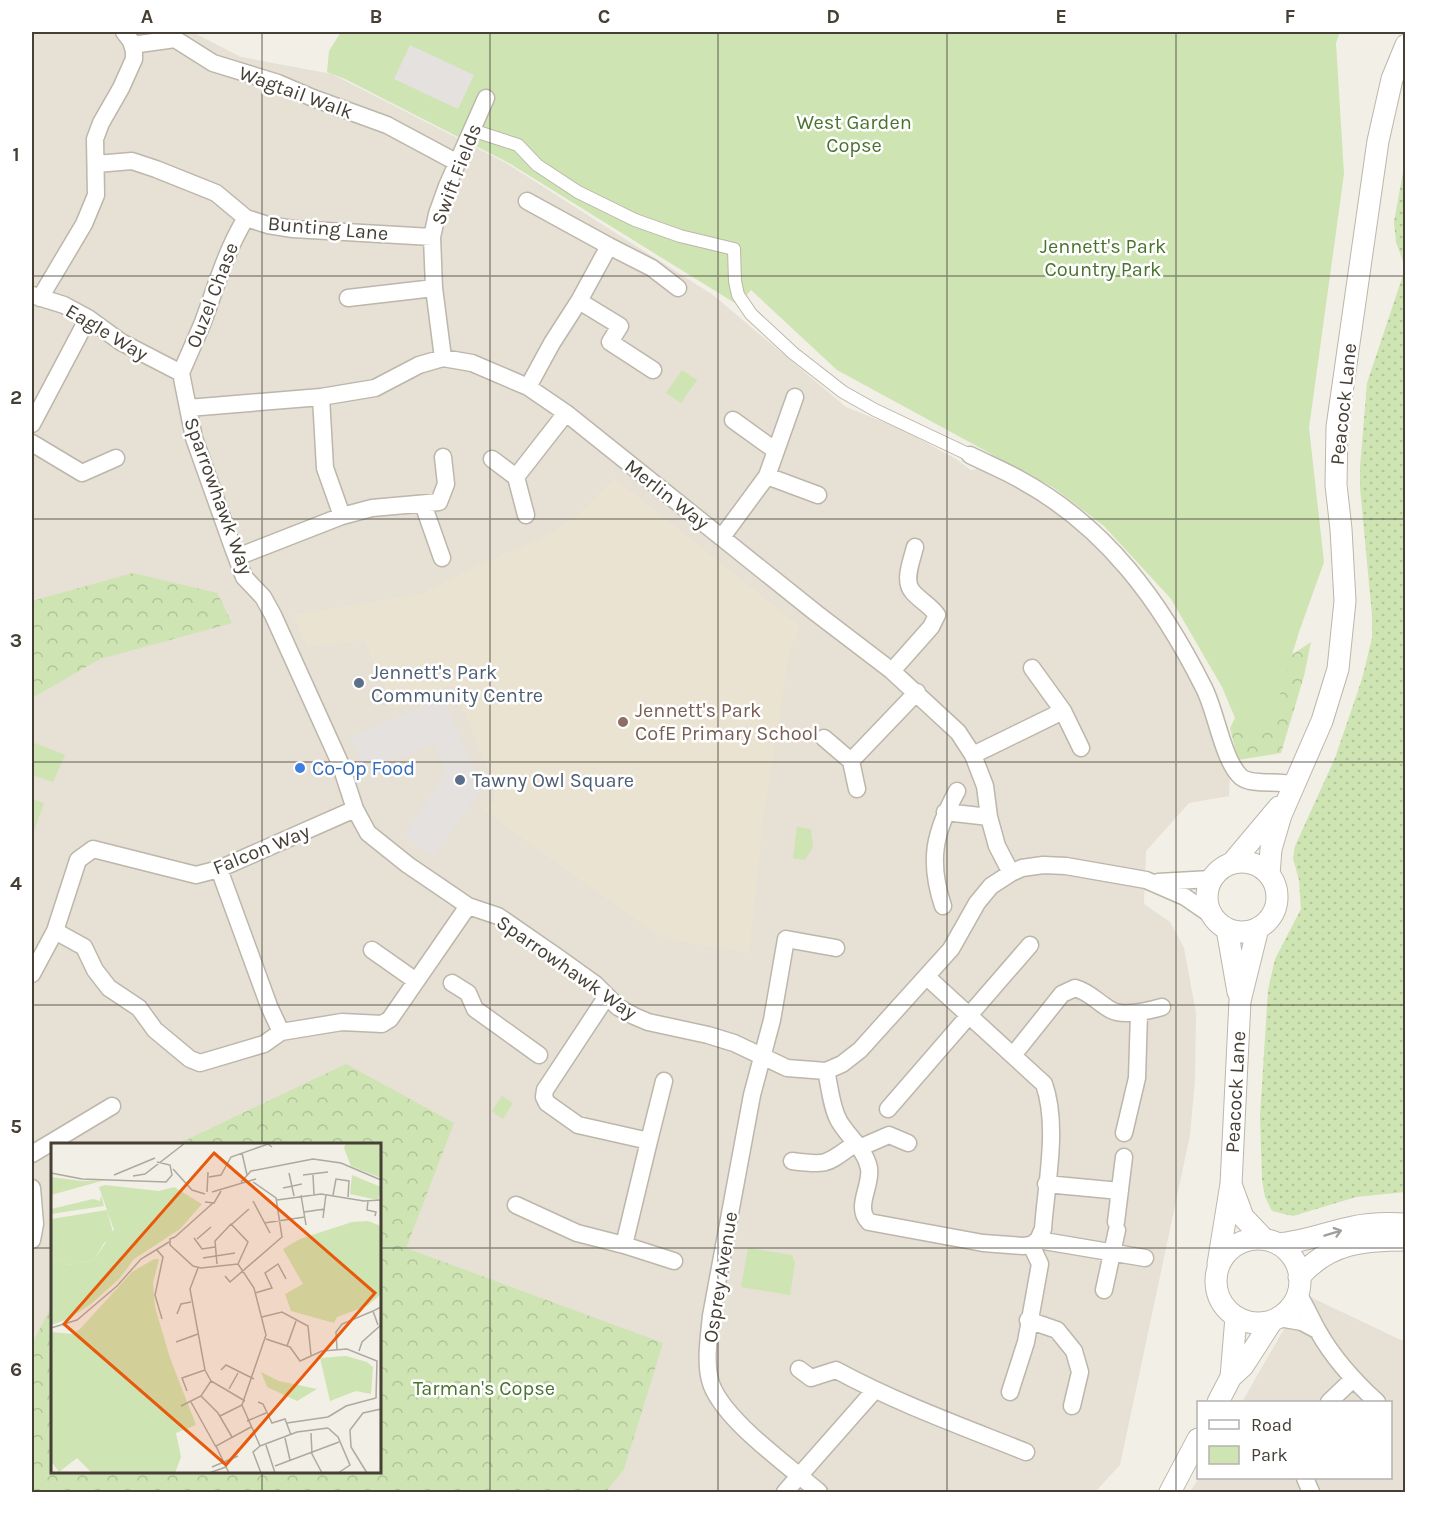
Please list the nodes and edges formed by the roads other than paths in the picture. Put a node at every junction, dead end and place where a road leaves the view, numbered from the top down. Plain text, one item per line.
1 (128, 38) edge
2 (1406, 45) edge
3 (486, 98) dead end
4 (478, 132) dead end
5 (456, 162) junction
6 (96, 164) junction
7 (527, 201) dead end
8 (246, 218) junction
9 (432, 237) junction
10 (606, 252) junction
11 (435, 288) junction
12 (678, 288) dead end
13 (36, 297) edge
14 (348, 298) dead end
15 (579, 301) junction
16 (88, 318) junction
17 (443, 358) junction
18 (653, 370) dead end
19 (180, 373) junction
20 (528, 387) junction
21 (321, 397) junction
22 (795, 397) dead end
23 (188, 408) junction
24 (566, 413) junction
25 (733, 420) dead end
26 (32, 424) edge
27 (32, 442) edge
28 (776, 451) junction
29 (970, 455) joint
30 (443, 457) dead end
31 (116, 458) dead end
32 (492, 459) dead end
33 (767, 476) junction
34 (516, 477) junction
35 (818, 495) dead end
36 (423, 504) junction
37 (526, 515) dead end
38 (342, 516) junction
39 (722, 537) junction
40 (915, 548) dead end
41 (237, 557) junction
42 (442, 558) dead end
43 (1032, 668) dead end
44 (892, 671) junction
45 (917, 692) junction
46 (1063, 711) junction
47 (824, 738) dead end
48 (1081, 748) dead end
49 (973, 755) junction
50 (851, 761) junction
51 (857, 789) dead end
52 (1292, 790) junction
53 (957, 791) dead end
54 (355, 809) junction
55 (945, 812) junction
56 (989, 817) junction
57 (1232, 863) junction
58 (219, 869) junction
59 (1011, 873) junction
60 (1269, 875) junction
61 (1211, 879) junction
62 (1154, 882) junction
63 (468, 906) junction
64 (943, 906) dead end
65 (1211, 915) junction
66 (1258, 928) junction
67 (1227, 929) junction
68 (55, 931) junction
69 (1030, 945) dead end
70 (836, 948) dead end
71 (372, 950) dead end
72 (32, 974) edge
73 (927, 977) junction
74 (416, 981) junction
75 (452, 982) dead end
76 (607, 996) junction
77 (1240, 1001) junction
78 (1162, 1007) dead end
79 (1139, 1013) junction
80 (970, 1015) junction
81 (281, 1032) junction
82 (1014, 1054) junction
83 (764, 1056) junction
84 (549, 1062) junction
85 (826, 1071) junction
86 (664, 1081) dead end
87 (112, 1106) dead end
88 (888, 1109) dead end
89 (1124, 1133) dead end
90 (649, 1142) junction
91 (908, 1143) dead end
92 (858, 1145) junction
93 (32, 1154) edge
94 (1124, 1157) dead end
95 (792, 1161) dead end
96 (1231, 1184) junction
97 (1046, 1185) junction
98 (32, 1188) edge
99 (1120, 1191) junction
100 (516, 1205) dead end
101 (1406, 1224) edge
102 (32, 1240) edge
103 (1406, 1240) edge
104 (1271, 1242) junction
105 (1034, 1243) junction
106 (624, 1245) junction
107 (1112, 1253) junction
108 (1144, 1258) dead end
109 (674, 1261) dead end
110 (1218, 1264) junction
111 (1299, 1285) junction
112 (1104, 1290) dead end
113 (1236, 1317) junction
114 (1275, 1319) junction
115 (1028, 1320) junction
116 (1317, 1330) junction
117 (799, 1370) dead end
118 (1231, 1377) junction
119 (1352, 1380) junction
120 (874, 1391) junction
121 (1010, 1392) dead end
122 (1219, 1401) edge
123 (1330, 1401) edge
124 (1376, 1401) edge
125 (1072, 1406) dead end
126 (1197, 1441) edge
127 (1026, 1452) dead end
128 (799, 1476) junction
129 (785, 1492) edge
130 (819, 1492) edge
131 (1170, 1492) edge

1 - 5 street, Wagtail Walk
1 - 6 street
2 - 52 street, Peacock Lane
3 - 5 street, Swift Fields
4 - 29 street
5 - 9 street, Swift Fields
6 - 8 street, Bunting Lane
6 - 13 street
7 - 10 street
8 - 9 street, Bunting Lane
8 - 19 street, Ouzel Chase
9 - 11 street, Swift Fields
10 - 12 street
10 - 15 street
11 - 14 street
11 - 17 street, Swift Fields
13 - 16 street, Eagle Way
15 - 18 street
15 - 20 street
16 - 19 street, Eagle Way
16 - 26 street
17 - 20 street, Merlin Way
17 - 21 street, Merlin Way
19 - 23 street, Sparrowhawk Way
20 - 24 street, Merlin Way
21 - 23 street, Merlin Way
21 - 38 street
22 - 28 street
23 - 41 street, Sparrowhawk Way
24 - 34 street
24 - 39 street, Merlin Way
25 - 28 street
27 - 31 street
28 - 33 street
29 - 52 street
30 - 36 street
32 - 34 street
33 - 35 street
33 - 39 street
34 - 37 street
36 - 38 street
36 - 42 street
38 - 41 street
39 - 44 street, Merlin Way
40 - 44 street
41 - 54 street, Sparrowhawk Way
43 - 46 street
44 - 45 street, Merlin Way
45 - 49 street, Merlin Way
45 - 50 street
46 - 48 street
46 - 49 street
47 - 50 street
49 - 56 street, Merlin Way
50 - 51 street
52 - 57 street, Peacock Lane
52 - 60 street, Peacock Lane
53 - 55 street
54 - 58 street, Falcon Way
54 - 63 street, Sparrowhawk Way
55 - 56 street
55 - 64 street
56 - 59 street, Merlin Way
57 - 60 street
57 - 61 street
58 - 68 street, Falcon Way
58 - 81 street
59 - 62 street
59 - 73 street
60 - 66 street
61 - 62 street
61 - 65 street
62 - 65 street
63 - 74 street
63 - 76 street, Sparrowhawk Way
65 - 67 street
66 - 67 street
66 - 77 street, Peacock Lane
67 - 77 street, Peacock Lane
68 - 72 street, Falcon Way
68 - 81 street
69 - 80 street
70 - 83 street, Osprey Avenue
71 - 74 street
73 - 80 street
73 - 85 street
74 - 81 street
75 - 84 street
76 - 83 street, Sparrowhawk Way
76 - 84 street
77 - 96 street, Peacock Lane
78 - 79 street
79 - 82 street
79 - 89 street
80 - 82 street
80 - 88 street
82 - 97 street
83 - 85 street, Sparrowhawk Way
83 - 128 street, Osprey Avenue
84 - 90 street
85 - 92 street
86 - 90 street
87 - 93 street
90 - 106 street
91 - 92 street
92 - 95 street
92 - 105 street
94 - 99 street
96 - 104 street, Peacock Lane
96 - 110 street, Peacock Lane
97 - 99 street
97 - 105 street
98 - 102 street
99 - 107 street
100 - 106 street
104 -> 101 street
103 - 111 street
104 - 110 street
104 - 111 street
105 - 107 street
105 - 115 street
106 - 109 street
107 - 108 street
107 - 112 street
110 - 113 street
111 - 114 street
111 - 116 street
113 - 114 street
113 - 118 street
114 - 116 street
114 - 118 street
115 - 121 street
115 - 125 street
116 - 119 street
117 - 120 street
118 - 122 street
119 - 123 street
119 - 124 street
120 - 127 street
120 - 128 street
126 - 131 street
128 - 129 street
128 - 130 street, Osprey Avenue

